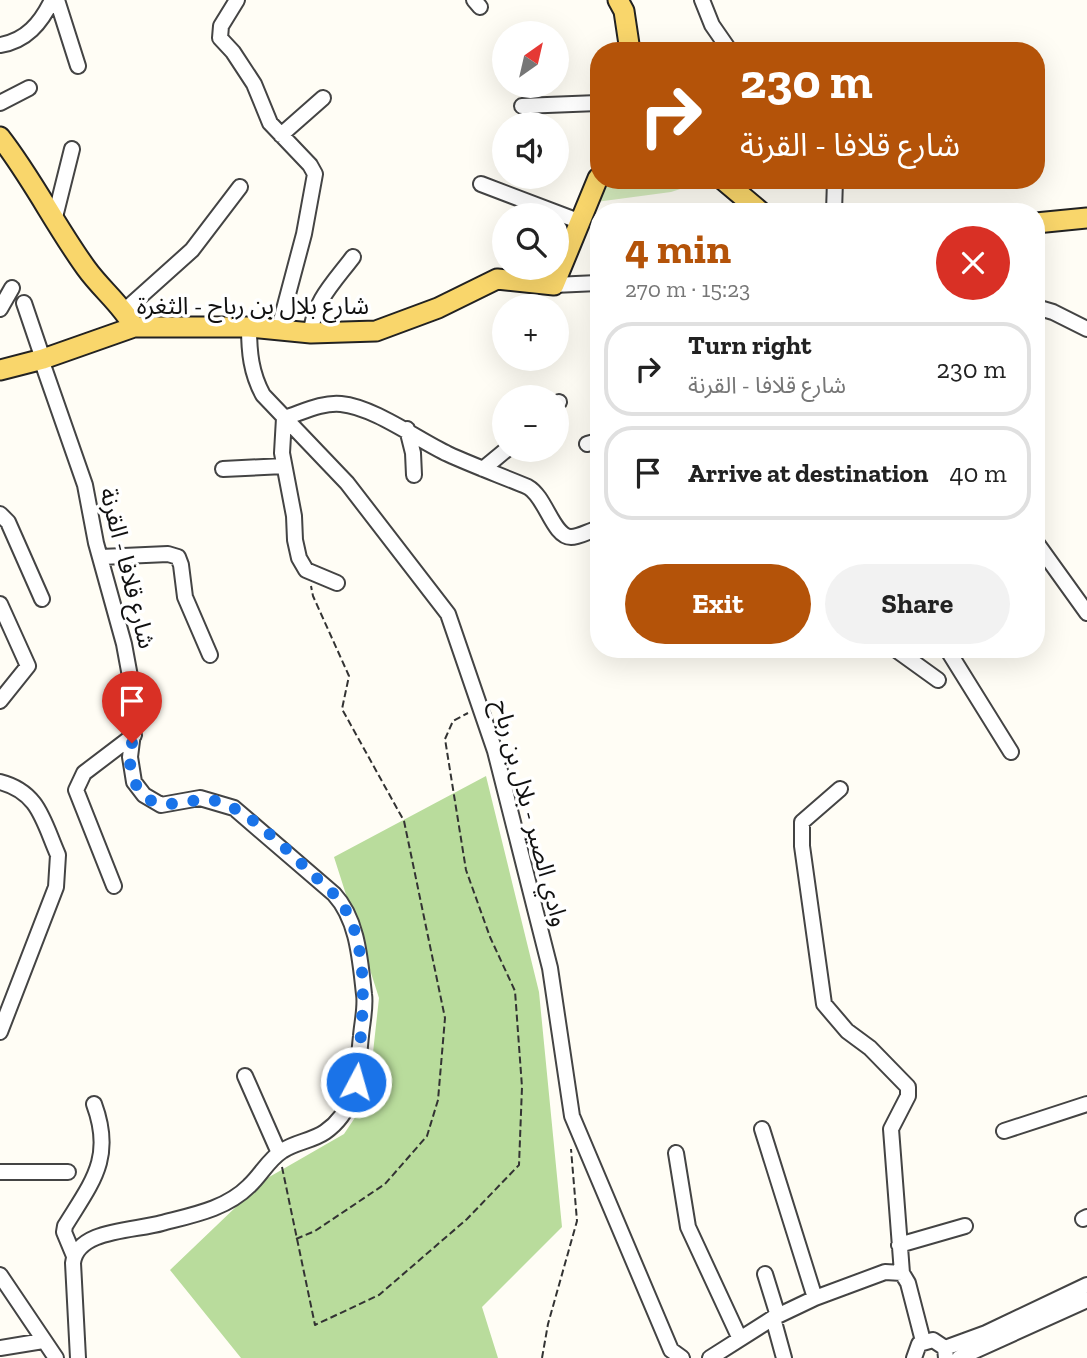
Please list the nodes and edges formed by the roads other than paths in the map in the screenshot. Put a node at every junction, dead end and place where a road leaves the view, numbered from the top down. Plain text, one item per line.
1 (52, 0) edge
2 (57, 0) edge
3 (237, 0) edge
4 (618, 0) edge
5 (702, 0) edge
6 (629, 42) edge
7 (724, 42) edge
8 (0, 46) edge
9 (78, 66) dead end
10 (29, 88) dead end
11 (323, 98) dead end
12 (0, 103) edge
13 (590, 103) edge
14 (522, 106) dead end
15 (281, 135) junction
16 (0, 136) edge
17 (72, 149) dead end
18 (481, 184) dead end
19 (240, 187) dead end
20 (594, 189) edge
21 (734, 189) edge
22 (750, 203) edge
23 (1087, 218) edge
24 (54, 221) junction
25 (581, 222) junction
26 (1045, 222) edge
27 (353, 257) dead end
28 (590, 283) edge
29 (554, 285) junction
30 (12, 288) dead end
31 (24, 303) dead end
32 (0, 309) edge
33 (1045, 310) edge
34 (129, 319) junction
35 (249, 327) junction
36 (279, 328) junction
37 (1087, 329) edge
38 (311, 333) junction
39 (42, 359) junction
40 (0, 370) edge
41 (284, 418) junction
42 (407, 429) junction
43 (492, 462) edge
44 (284, 466) junction
45 (223, 469) dead end
46 (483, 469) junction
47 (414, 475) dead end
48 (0, 514) edge
49 (590, 531) edge
50 (1045, 555) edge
51 (101, 557) junction
52 (337, 583) dead end
53 (43, 600) dead end
54 (0, 604) edge
55 (1087, 613) edge
56 (211, 655) dead end
57 (907, 658) edge
58 (953, 658) edge
59 (938, 680) dead end
60 (0, 701) edge
61 (134, 735) junction
62 (1012, 752) dead end
63 (0, 782) edge
64 (840, 789) dead end
65 (114, 887) dead end
66 (0, 1032) edge
67 (245, 1076) dead end
68 (94, 1104) dead end
69 (1087, 1104) edge
70 (762, 1129) dead end
71 (1004, 1131) dead end
72 (279, 1153) junction
73 (676, 1153) dead end
74 (0, 1172) edge
75 (68, 1172) dead end
76 (965, 1226) dead end
77 (899, 1245) junction
78 (74, 1256) junction
79 (902, 1273) junction
80 (765, 1274) dead end
81 (0, 1275) edge
82 (1087, 1286) edge
83 (816, 1298) junction
84 (1087, 1300) edge
85 (776, 1317) junction
86 (740, 1339) junction
87 (43, 1341) junction
88 (923, 1341) junction
89 (0, 1348) edge
90 (946, 1353) edge
91 (675, 1355) edge
92 (56, 1358) edge
93 (78, 1358) edge
94 (710, 1358) edge
95 (784, 1358) edge
96 (915, 1358) edge
97 (959, 1358) edge

1 - 8 street
2 - 9 street
3 - 15 street
4 - 6 main road
5 - 7 street
10 - 12 street
11 - 15 street
13 - 14 street
15 - 36 street
16 - 24 main road
17 - 24 street
18 - 25 street
19 - 34 street
20 - 25 main road
21 - 22 main road
23 - 26 main road
24 - 34 main road
25 - 29 main road
27 - 38 street
28 - 29 street
29 - 38 main road, شارع بلال بن رباح - الثغرة
30 - 32 street
31 - 39 street, شارع قلافا - القرنة
33 - 37 street
34 - 35 main road, شارع بلال بن رباح - الثغرة
34 - 39 main road, شارع بلال بن رباح - الثغرة
35 - 36 main road, شارع بلال بن رباح - الثغرة
35 - 41 street, وادي الصير - بلال بن رباح
36 - 38 main road, شارع بلال بن رباح - الثغرة
39 - 40 main road, شارع بلال بن رباح - الثغرة
39 - 51 street, شارع قلافا - القرنة
41 - 42 street
41 - 44 street
41 - 91 street, وادي الصير - بلال بن رباح
42 - 46 street
42 - 47 street
43 - 46 street
44 - 45 street
44 - 52 street
46 - 49 street
48 - 53 street
50 - 55 street
51 - 56 street
51 - 61 street, شارع قلافا - القرنة
54 - 60 street
57 - 59 street
58 - 62 street
61 - 65 street
61 - 72 street, شارع قلافا - القرنة
63 - 66 street
64 - 77 street
67 - 72 street
68 - 78 street
69 - 71 street
70 - 83 street
72 - 78 street, شارع قلافا - القرنة
73 - 86 street
74 - 75 street
76 - 77 street
77 - 79 street
78 - 93 street
79 - 83 street
79 - 88 street
80 - 85 street
81 - 87 street
82 - 90 street
83 - 85 street
84 - 97 street
85 - 86 street
85 - 95 street
86 - 94 street
87 - 89 street
87 - 92 street
88 - 90 street
88 - 96 street

